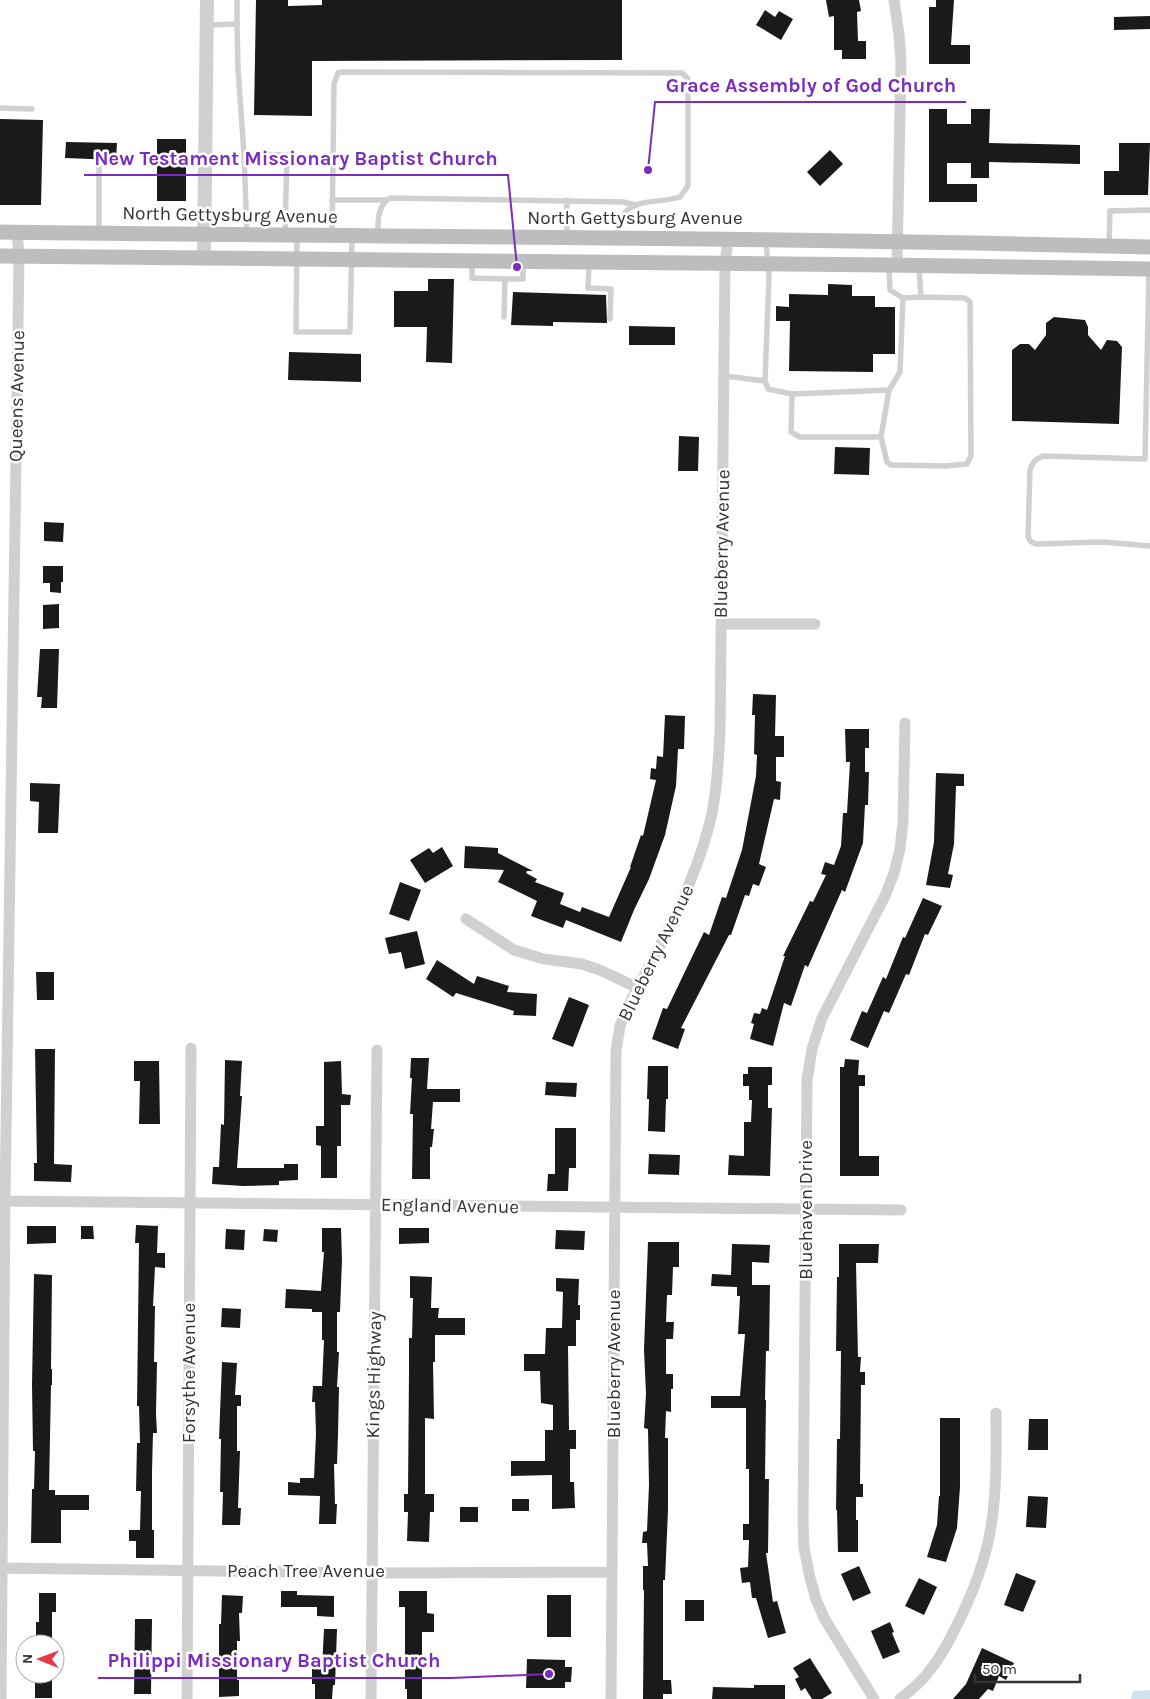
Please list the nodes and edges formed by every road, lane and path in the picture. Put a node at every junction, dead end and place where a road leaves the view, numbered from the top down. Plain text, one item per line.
1 (207, 0) edge
2 (237, 0) edge
3 (894, 0) edge
4 (237, 24) junction
5 (206, 25) junction
6 (0, 108) edge
7 (32, 108) dead end
8 (244, 154) junction
9 (99, 166) dead end
10 (332, 200) junction
11 (386, 200) junction
12 (567, 200) junction
13 (636, 205) junction
14 (1150, 210) edge
15 (0, 232) edge
16 (18, 232) junction
17 (99, 234) junction
18 (205, 235) junction
19 (247, 236) junction
20 (291, 236) junction
21 (332, 236) junction
22 (352, 236) junction
23 (378, 236) junction
24 (567, 238) junction
25 (615, 238) junction
26 (728, 239) junction
27 (766, 239) junction
28 (897, 240) junction
29 (1109, 246) junction
30 (1150, 246) edge
31 (0, 256) edge
32 (19, 256) junction
33 (204, 257) junction
34 (296, 258) junction
35 (331, 259) junction
36 (351, 259) junction
37 (377, 259) junction
38 (472, 260) junction
39 (523, 261) junction
40 (566, 261) junction
41 (589, 262) junction
42 (615, 262) junction
43 (725, 263) junction
44 (768, 264) junction
45 (893, 265) junction
46 (919, 265) junction
47 (1149, 269) edge
48 (505, 279) junction
49 (921, 297) junction
50 (902, 298) junction
51 (504, 317) dead end
52 (610, 319) dead end
53 (1149, 342) edge
54 (725, 376) junction
55 (765, 381) junction
56 (889, 390) junction
57 (792, 394) junction
58 (882, 436) junction
59 (1150, 546) edge
60 (721, 624) junction
61 (815, 624) dead end
62 (905, 723) dead end
63 (466, 919) dead end
64 (638, 988) junction
65 (191, 1048) dead end
66 (376, 1050) dead end
67 (3, 1201) edge
68 (190, 1203) junction
69 (376, 1205) junction
70 (615, 1208) junction
71 (807, 1209) junction
72 (901, 1210) dead end
73 (996, 1413) dead end
74 (1, 1568) edge
75 (188, 1571) junction
76 (372, 1572) junction
77 (612, 1572) junction
78 (1, 1699) edge
79 (187, 1699) edge
80 (371, 1699) edge
81 (612, 1699) edge
82 (874, 1699) edge
83 (900, 1699) edge

1 - 5 street
2 - 4 lane
3 - 28 street
4 - 5 lane
4 - 8 lane
5 - 18 street
6 - 7 lane
8 - 19 lane
8 - 20 lane
9 - 17 lane
10 - 11 lane
10 - 13 lane
10 - 21 lane
11 - 12 lane
11 - 23 lane
12 - 13 lane
12 - 24 lane
13 - 25 lane
14 - 29 lane
15 - 16 main road, North Gettysburg Avenue
16 - 17 main road, North Gettysburg Avenue
16 - 32 street, Queens Avenue
17 - 18 main road, North Gettysburg Avenue
18 - 19 main road, North Gettysburg Avenue
18 - 33 street
19 - 20 main road, North Gettysburg Avenue
20 - 21 main road, North Gettysburg Avenue
20 - 34 lane
21 - 22 main road, North Gettysburg Avenue
21 - 35 main road
22 - 23 main road, North Gettysburg Avenue
22 - 36 lane
23 - 24 main road, North Gettysburg Avenue
23 - 37 main road
24 - 25 main road, North Gettysburg Avenue
24 - 40 main road
25 - 26 main road, North Gettysburg Avenue
25 - 42 main road
26 - 27 main road, North Gettysburg Avenue
26 - 43 street, Blueberry Avenue
27 - 28 main road, North Gettysburg Avenue
27 - 44 lane
28 - 29 main road, North Gettysburg Avenue
28 - 45 street
29 - 30 main road, North Gettysburg Avenue
31 - 32 main road
32 - 33 main road
32 - 67 street, Queens Avenue
33 - 34 main road
34 - 35 main road
34 - 36 lane
35 - 36 main road
36 - 37 main road
37 - 38 main road
38 - 39 main road
38 - 48 lane
39 - 40 main road
39 - 48 lane
40 - 41 main road
41 - 42 main road
41 - 52 lane
42 - 43 main road
43 - 44 main road
43 - 54 street, Blueberry Avenue
44 - 45 main road
44 - 55 lane
45 - 46 main road
45 - 50 lane
46 - 47 main road
46 - 49 lane
47 - 53 lane
48 - 51 lane
49 - 50 lane
49 - 58 lane
50 - 56 lane
53 - 59 lane
54 - 55 lane
54 - 60 street, Blueberry Avenue
55 - 57 lane
56 - 57 lane
56 - 58 lane
57 - 58 lane
60 - 61 street
60 - 64 street, Blueberry Avenue
62 - 71 street, Bluehaven Drive
63 - 64 street
64 - 70 street, Blueberry Avenue
65 - 68 street, Forsythe Avenue
66 - 69 street, Kings Highway
67 - 68 street, England Avenue
67 - 74 street, Queens Avenue
68 - 69 street, England Avenue
68 - 75 street, Forsythe Avenue
69 - 70 street, England Avenue
69 - 76 street, Kings Highway
70 - 71 street, England Avenue
70 - 77 street, Blueberry Avenue
71 - 72 street, England Avenue
71 - 82 street, Bluehaven Drive
73 - 83 street
74 - 75 street, Peach Tree Avenue
74 - 78 street, Queens Avenue
75 - 76 street, Peach Tree Avenue
75 - 79 street, Forsythe Avenue
76 - 77 street, Peach Tree Avenue
76 - 80 street, Kings Highway
77 - 81 street, Blueberry Avenue

